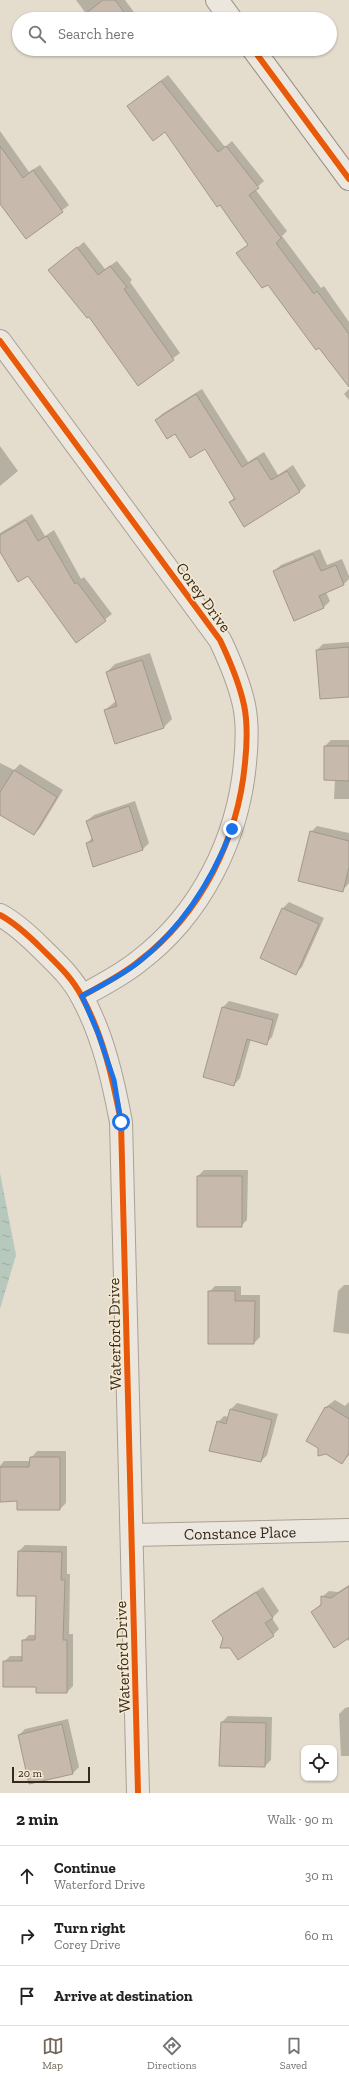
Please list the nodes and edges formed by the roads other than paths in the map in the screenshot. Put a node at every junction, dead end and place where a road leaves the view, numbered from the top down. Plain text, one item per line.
1 (216, 0) edge
2 (225, 12) edge
3 (258, 56) edge
4 (349, 179) edge
5 (0, 341) edge
6 (0, 915) edge
7 (82, 996) junction
8 (349, 1530) edge
9 (132, 1535) junction
10 (138, 1793) edge

1 - 2 street
3 - 4 street
5 - 7 street, Corey Drive
6 - 7 street, Waterford Drive
7 - 9 street, Waterford Drive
8 - 9 street, Constance Place
9 - 10 street, Waterford Drive

